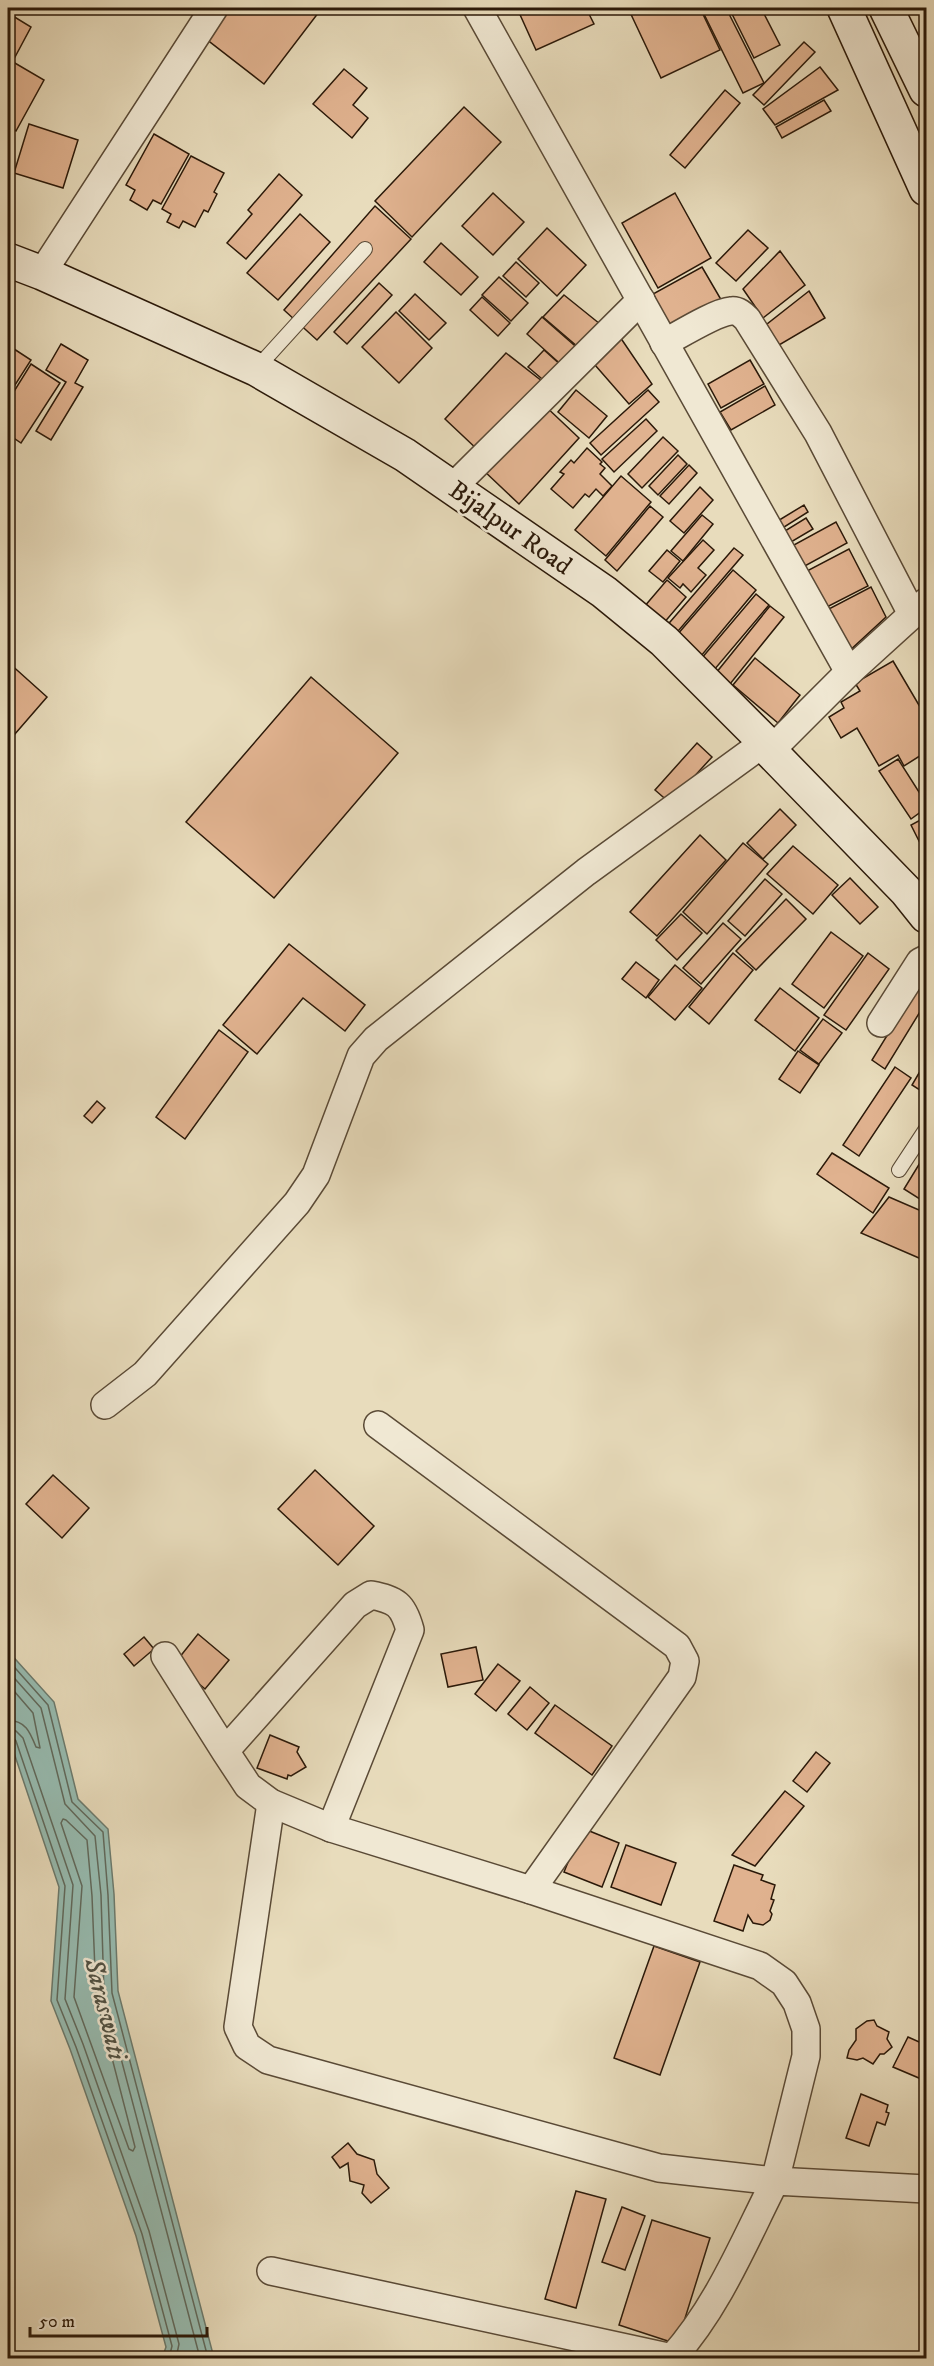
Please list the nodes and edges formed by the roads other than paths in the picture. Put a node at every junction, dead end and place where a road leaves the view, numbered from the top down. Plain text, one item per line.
1 (214, 8) edge
2 (477, 8) edge
3 (844, 8) edge
4 (886, 8) edge
5 (927, 90) edge
6 (927, 189) edge
7 (365, 249) dead end
8 (8, 260) edge
9 (42, 273) junction
10 (641, 300) junction
11 (664, 343) junction
12 (256, 369) junction
13 (453, 488) junction
14 (920, 608) edge
15 (849, 672) junction
16 (767, 746) junction
17 (927, 916) edge
18 (927, 959) edge
19 (881, 1023) dead end
20 (927, 1129) edge
21 (899, 1170) dead end
22 (105, 1406) dead end
23 (378, 1425) dead end
24 (165, 1656) dead end
25 (225, 1751) junction
26 (271, 1803) junction
27 (331, 1828) junction
28 (531, 1890) junction
29 (775, 2181) junction
30 (927, 2189) edge
31 (271, 2271) dead end
32 (672, 2358) edge

1 - 9 street
2 - 10 street
3 - 6 main road
4 - 5 main road
7 - 12 lane
8 - 9 main road, Bijalpur Road
9 - 12 main road, Bijalpur Road
10 - 11 street
10 - 13 street
11 - 14 street
11 - 15 street
12 - 13 main road, Bijalpur Road
13 - 16 main road, Bijalpur Road
14 - 15 street
15 - 16 street
16 - 17 main road, Bijalpur Road
16 - 22 street
18 - 19 street
20 - 21 lane
23 - 28 street
24 - 25 street
25 - 26 street
25 - 27 street
26 - 27 street
26 - 29 street
27 - 28 street
28 - 29 street
29 - 30 street
29 - 32 street
31 - 32 street

